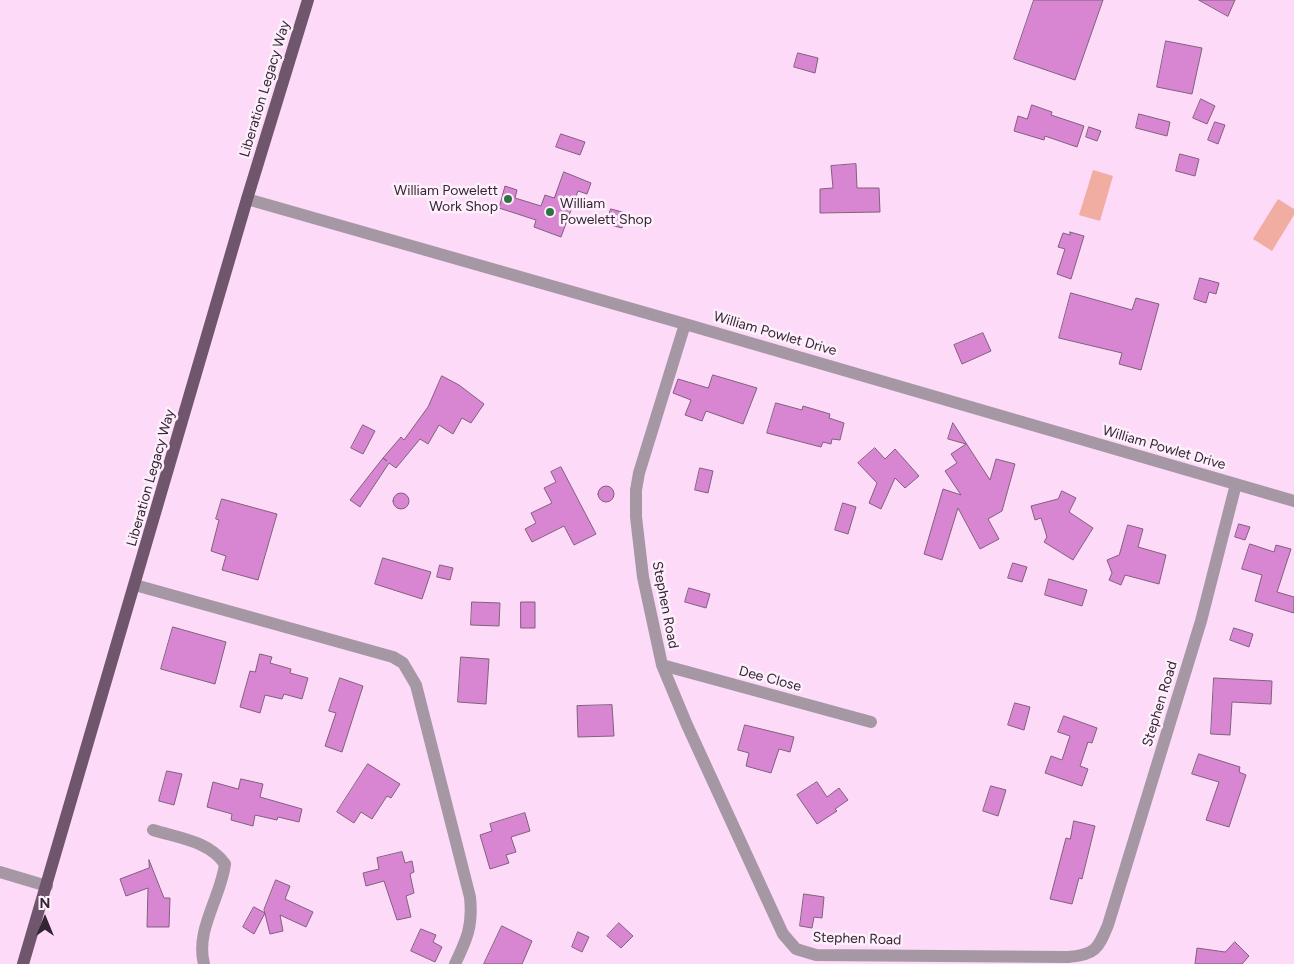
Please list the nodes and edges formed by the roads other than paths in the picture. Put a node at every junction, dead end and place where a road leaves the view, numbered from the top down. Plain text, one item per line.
1 (308, 0) edge
2 (247, 199) junction
3 (685, 324) junction
4 (1236, 484) junction
5 (1294, 501) edge
6 (135, 585) junction
7 (662, 665) junction
8 (871, 722) dead end
9 (154, 830) dead end
10 (0, 872) edge
11 (47, 886) junction
12 (23, 964) edge
13 (204, 964) edge
14 (455, 964) edge

1 - 2 main road, Liberation Legacy Way
2 - 3 street, William Powlet Drive
2 - 6 main road, Liberation Legacy Way
3 - 4 street, William Powlet Drive
3 - 7 street, Stephen Road
4 - 5 street, William Powlet Drive
4 - 7 street, Stephen Road
6 - 11 main road, Liberation Legacy Way
6 - 14 street
7 - 8 street, Dee Close
9 - 13 street
10 - 11 street
11 - 12 main road, Liberation Legacy Way

